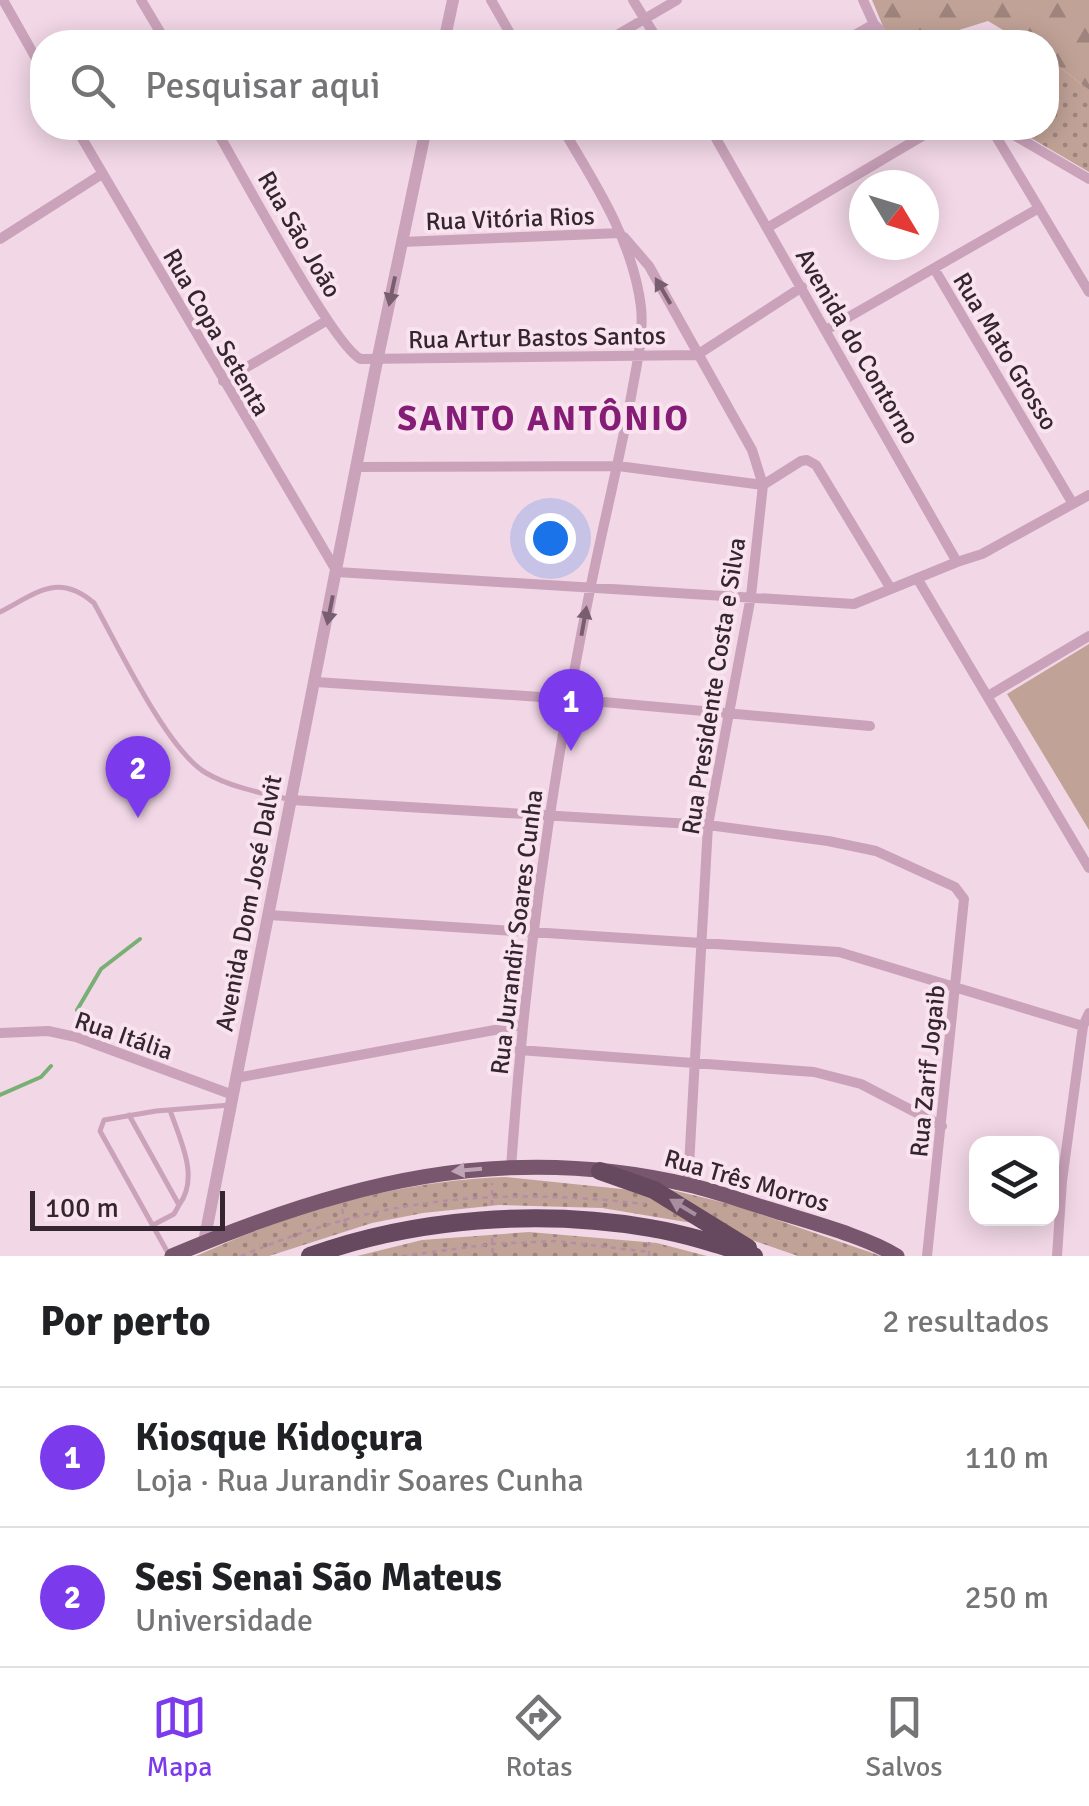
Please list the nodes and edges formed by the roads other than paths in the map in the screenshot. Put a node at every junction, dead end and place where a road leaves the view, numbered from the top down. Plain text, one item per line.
1 (141, 0) edge
2 (452, 0) edge
3 (491, 0) edge
4 (634, 0) edge
5 (677, 0) edge
6 (863, 0) edge
7 (4, 2) edge
8 (645, 19) junction
9 (874, 24) junction
10 (159, 30) edge
11 (446, 30) edge
12 (507, 30) edge
13 (626, 30) edge
14 (652, 30) edge
15 (863, 30) edge
16 (880, 30) edge
17 (30, 48) edge
18 (83, 140) edge
19 (222, 140) edge
20 (423, 140) edge
21 (569, 140) edge
22 (717, 140) edge
23 (916, 140) edge
24 (998, 140) edge
25 (1022, 140) edge
26 (102, 174) junction
27 (1089, 179) edge
28 (1039, 208) junction
29 (768, 228) junction
30 (620, 233) junction
31 (1, 235) edge
32 (402, 242) junction
33 (935, 270) junction
34 (802, 287) junction
35 (1089, 292) edge
36 (326, 320) junction
37 (826, 330) junction
38 (697, 355) junction
39 (638, 356) junction
40 (377, 359) junction
41 (222, 381) junction
42 (618, 466) junction
43 (357, 467) junction
44 (763, 485) junction
45 (1089, 495) edge
46 (1073, 504) junction
47 (957, 562) junction
48 (337, 572) junction
49 (916, 578) junction
50 (590, 588) junction
51 (892, 589) junction
52 (751, 596) junction
53 (0, 612) edge
54 (1089, 636) edge
55 (316, 682) junction
56 (988, 696) junction
57 (570, 699) junction
58 (727, 713) junction
59 (870, 726) dead end
60 (290, 800) junction
61 (550, 817) junction
62 (708, 824) junction
63 (1089, 868) edge
64 (268, 915) junction
65 (532, 930) junction
66 (701, 942) junction
67 (956, 989) junction
68 (1089, 1013) edge
69 (521, 1024) junction
70 (1083, 1026) junction
71 (0, 1034) edge
72 (519, 1050) junction
73 (697, 1064) junction
74 (236, 1078) junction
75 (232, 1100) junction
76 (170, 1110) junction
77 (130, 1115) junction
78 (942, 1126) junction
79 (511, 1168) junction
80 (600, 1170) junction
81 (688, 1184) junction
82 (179, 1206) junction
83 (154, 1226) junction
84 (204, 1242) junction
85 (894, 1254) edge
86 (171, 1256) edge
87 (310, 1256) edge
88 (757, 1256) edge
89 (928, 1256) edge
90 (1056, 1256) edge

1 - 10 street
2 - 11 street
3 - 12 street
4 - 8 street
5 - 8 street
6 - 9 street
7 - 17 street
8 - 13 street
8 - 14 street
9 - 15 street
9 - 16 street
18 - 26 street, Rua Copa Setenta
19 - 36 street, Rua São João
20 - 32 street, Avenida Dom José Dalvit
21 - 30 street
22 - 29 street, Avenida do Contorno
23 - 29 street
24 - 28 street
25 - 27 street
26 - 31 street
26 - 41 street, Rua Copa Setenta
28 - 33 street
28 - 35 street
29 - 34 street, Avenida do Contorno
30 - 32 street, Rua Vitória Rios
38 -> 30 street, Rua Presidente Costa e Silva
30 - 39 street, Rua Jurandir Soares Cunha
32 -> 40 street, Avenida Dom José Dalvit
33 - 37 street
33 - 46 street, Rua Mato Grosso
34 - 37 street, Avenida do Contorno
34 - 38 street
36 - 40 street, Rua São João
36 - 41 street
37 - 47 street, Avenida do Contorno
38 - 39 street, Rua Artur Bastos Santos
38 - 44 street, Rua Presidente Costa e Silva
39 - 40 street, Rua Artur Bastos Santos
39 - 42 street, Rua Jurandir Soares Cunha
40 - 43 street, Avenida Dom José Dalvit
41 - 48 street, Rua Copa Setenta
42 - 43 street
42 - 44 street
42 - 50 street, Rua Jurandir Soares Cunha
43 - 48 street, Avenida Dom José Dalvit
44 - 51 street
44 - 52 street, Rua Presidente Costa e Silva
45 - 46 street
46 - 47 street
47 - 49 street
48 - 50 street
48 -> 55 street, Avenida Dom José Dalvit
49 - 51 street
49 - 56 street
50 - 52 street
57 -> 50 street, Rua Jurandir Soares Cunha
51 - 52 street
52 - 58 street, Rua Presidente Costa e Silva
53 - 60 lane
54 - 56 street
55 - 57 street
55 - 60 street, Avenida Dom José Dalvit
56 - 63 street
57 - 58 street
57 - 61 street, Rua Jurandir Soares Cunha
58 - 59 street
58 - 62 street, Rua Presidente Costa e Silva
60 - 61 street
60 - 64 street, Avenida Dom José Dalvit
61 - 62 street
61 - 65 street, Rua Jurandir Soares Cunha
62 - 66 street, Rua Presidente Costa e Silva
62 - 67 street, Rua Zarif Jogaib
64 - 65 street
64 - 74 street, Avenida Dom José Dalvit
65 - 66 street
65 - 69 street, Rua Jurandir Soares Cunha
66 - 67 street
66 - 73 street, Rua Presidente Costa e Silva
67 - 70 street
67 - 78 street, Rua Zarif Jogaib
68 - 70 street
69 - 72 street, Rua Jurandir Soares Cunha
69 - 74 street
70 - 90 street
71 - 75 street, Rua Itália
72 - 73 street
72 - 79 street, Rua Jurandir Soares Cunha
73 - 78 street
73 - 81 street, Rua Presidente Costa e Silva
74 - 75 street, Avenida Dom José Dalvit
75 - 76 lane
75 - 84 street, Avenida Dom José Dalvit
76 - 77 lane
76 - 82 lane
77 - 82 lane
77 - 83 lane
78 - 89 street, Rua Zarif Jogaib
79 - 80 main road, Rua Três Morros
79 -> 84 main road, Rua Três Morros
80 - 81 main road, Rua Três Morros
88 -> 80 highway
81 - 85 main road, Rua Três Morros
82 - 83 lane
83 - 86 lane
84 - 86 main road, Rua Três Morros
87 - 88 highway

